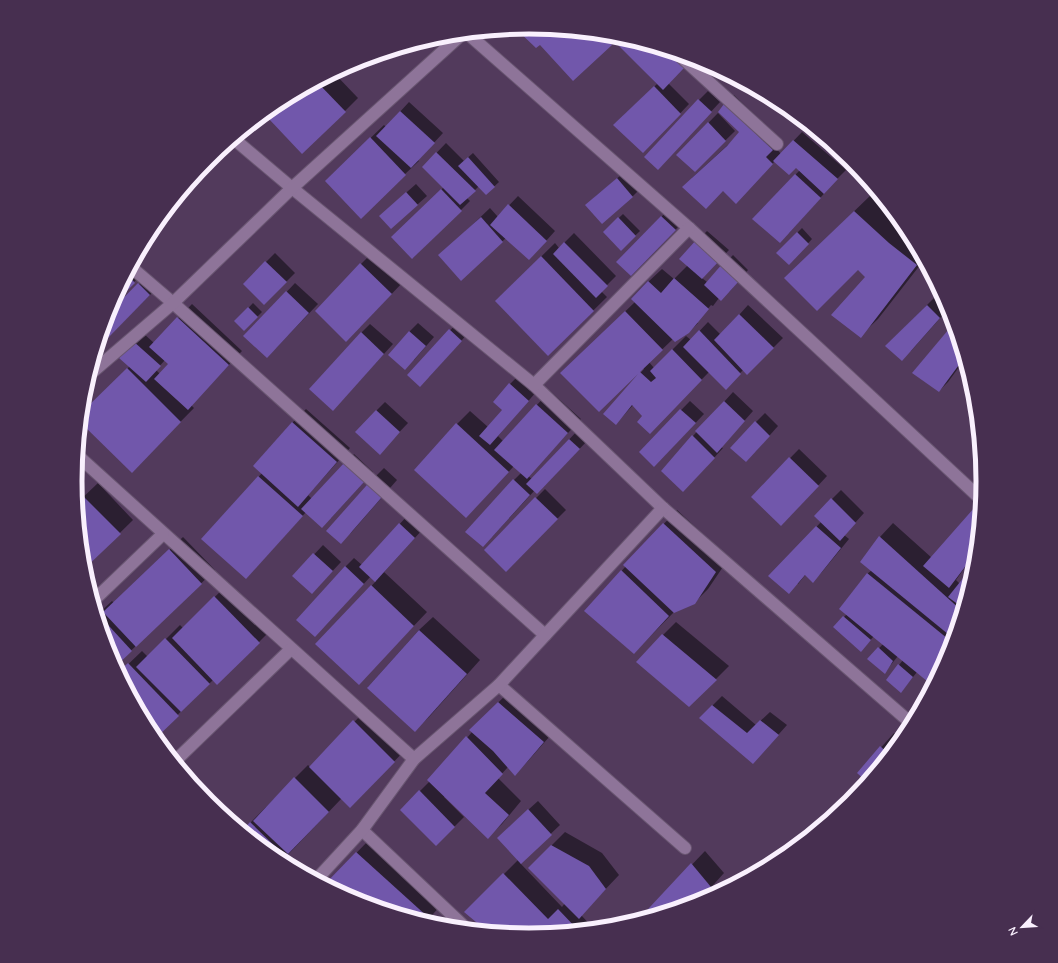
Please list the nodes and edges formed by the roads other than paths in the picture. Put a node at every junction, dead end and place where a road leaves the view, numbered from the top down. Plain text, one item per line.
1 (473, 38) edge
2 (454, 41) edge
3 (689, 64) edge
4 (238, 142) edge
5 (776, 144) dead end
6 (292, 188) junction
7 (689, 228) junction
8 (135, 270) edge
9 (173, 303) junction
10 (97, 368) edge
11 (534, 385) junction
12 (82, 460) edge
13 (976, 494) edge
14 (663, 508) junction
15 (163, 534) junction
16 (97, 597) edge
17 (545, 635) junction
18 (291, 649) junction
19 (499, 685) junction
20 (907, 720) edge
21 (178, 758) edge
22 (414, 759) junction
23 (362, 830) junction
24 (685, 848) dead end
25 (319, 877) edge
26 (461, 923) edge

1 - 7 street
2 - 6 street
3 - 5 street
4 - 6 street
6 - 9 street
6 - 11 street
7 - 11 street
7 - 13 street
8 - 9 street
9 - 10 street
9 - 17 street
11 - 14 street
12 - 15 street
14 - 17 street
14 - 20 street
15 - 16 street
15 - 18 street
17 - 19 street
18 - 21 street
18 - 22 street
19 - 22 street
19 - 24 street
22 - 23 street
23 - 25 street
23 - 26 street

